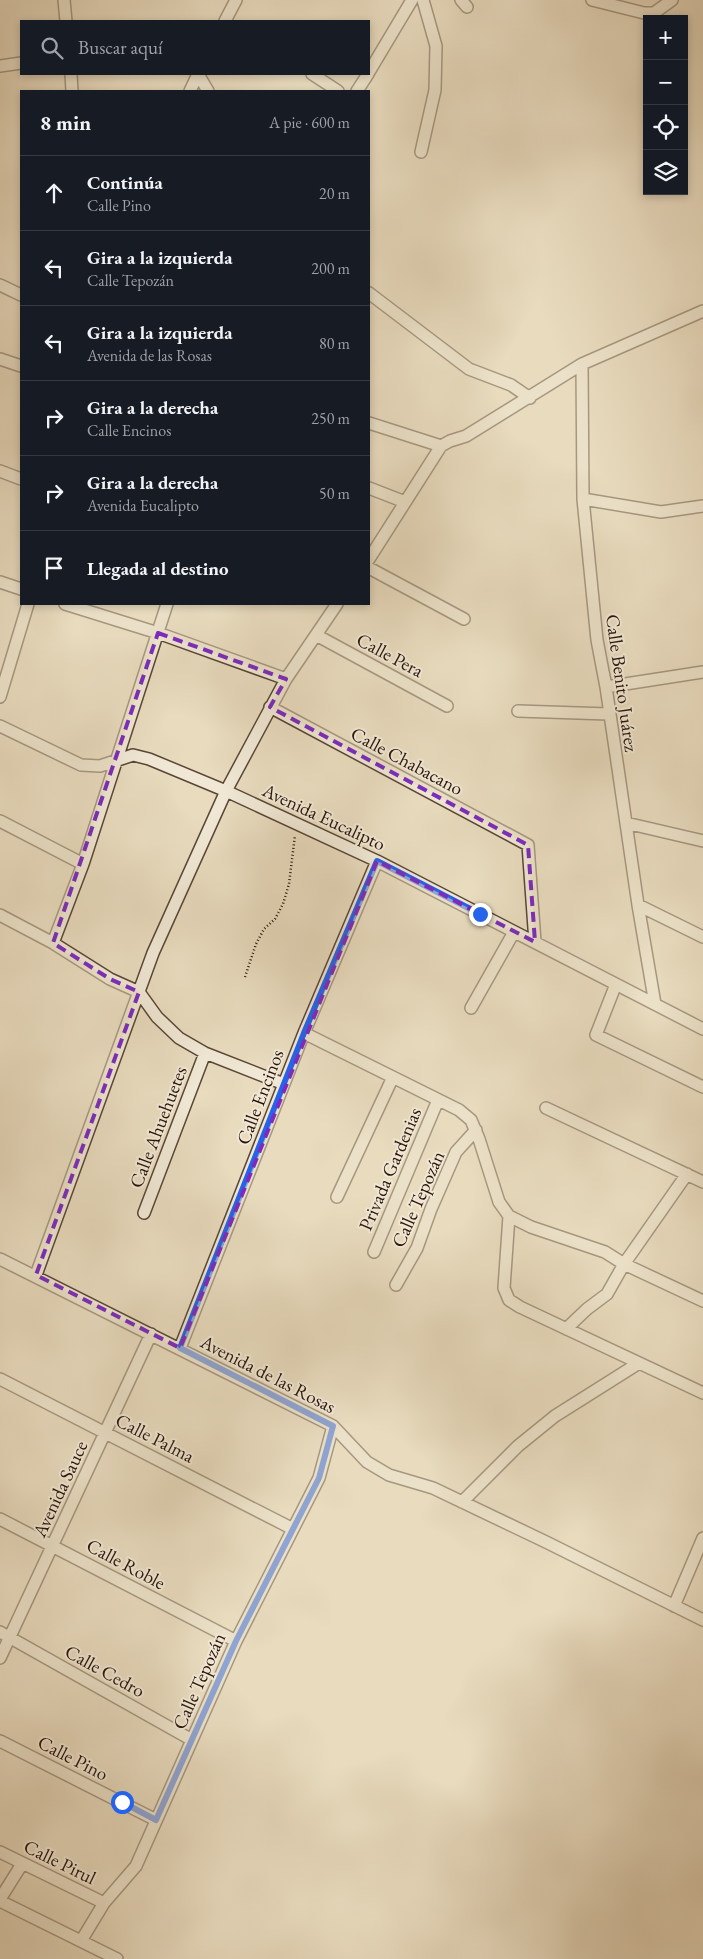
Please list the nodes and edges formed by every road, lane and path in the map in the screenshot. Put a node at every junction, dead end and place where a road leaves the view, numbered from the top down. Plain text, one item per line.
1 (64, 0) edge
2 (412, 0) edge
3 (423, 0) edge
4 (592, 0) edge
5 (672, 0) edge
6 (234, 1) edge
7 (66, 20) edge
8 (228, 20) edge
9 (20, 63) edge
10 (0, 66) edge
11 (370, 70) edge
12 (70, 75) edge
13 (198, 75) edge
14 (199, 75) edge
15 (314, 75) edge
16 (367, 75) edge
17 (72, 90) edge
18 (190, 90) edge
19 (207, 90) edge
20 (336, 90) edge
21 (358, 90) edge
22 (421, 152) dead end
23 (1, 290) edge
24 (370, 294) edge
25 (20, 295) edge
26 (703, 311) edge
27 (0, 359) edge
28 (582, 364) junction
29 (20, 366) edge
30 (530, 398) junction
31 (370, 423) edge
32 (442, 446) junction
33 (0, 471) edge
34 (20, 478) edge
35 (370, 488) edge
36 (583, 499) junction
37 (405, 502) junction
38 (703, 506) edge
39 (370, 557) edge
40 (370, 569) edge
41 (0, 582) edge
42 (20, 590) edge
43 (28, 605) edge
44 (68, 605) edge
45 (167, 605) edge
46 (336, 605) edge
47 (464, 619) dead end
48 (158, 633) junction
49 (316, 636) junction
50 (703, 672) edge
51 (286, 679) junction
52 (606, 687) junction
53 (0, 697) edge
54 (447, 706) dead end
55 (270, 707) junction
56 (518, 711) dead end
57 (608, 714) junction
58 (0, 726) edge
59 (116, 760) junction
60 (226, 791) junction
61 (0, 821) edge
62 (296, 824) junction
63 (626, 824) junction
64 (703, 840) edge
65 (377, 861) junction
66 (83, 864) junction
67 (638, 905) junction
68 (0, 915) edge
69 (514, 932) junction
70 (703, 936) edge
71 (535, 942) junction
72 (54, 943) junction
73 (245, 977) dead end
74 (616, 984) junction
75 (139, 992) junction
76 (655, 1004) junction
77 (471, 1008) dead end
78 (703, 1029) edge
79 (304, 1033) junction
80 (205, 1053) junction
81 (392, 1077) junction
82 (284, 1084) junction
83 (703, 1087) edge
84 (438, 1100) junction
85 (546, 1108) dead end
86 (476, 1130) junction
87 (687, 1174) junction
88 (703, 1182) edge
89 (338, 1197) dead end
90 (144, 1213) dead end
91 (509, 1216) junction
92 (374, 1252) dead end
93 (0, 1259) edge
94 (624, 1264) junction
95 (36, 1275) junction
96 (396, 1285) dead end
97 (703, 1301) edge
98 (566, 1328) junction
99 (151, 1334) junction
100 (180, 1348) junction
101 (640, 1363) junction
102 (0, 1379) edge
103 (703, 1393) edge
104 (333, 1426) junction
105 (106, 1433) junction
106 (462, 1502) junction
107 (0, 1519) edge
108 (293, 1529) junction
109 (703, 1538) edge
110 (52, 1546) junction
111 (674, 1606) junction
112 (703, 1620) edge
113 (5, 1635) edge
114 (236, 1641) junction
115 (0, 1658) edge
116 (192, 1740) junction
117 (0, 1741) edge
118 (156, 1820) junction
119 (0, 1852) edge
120 (22, 1864) junction
121 (0, 1900) edge
122 (104, 1904) junction
123 (81, 1941) junction
124 (117, 1959) edge

1 - 7 street
2 - 11 street
3 - 22 street
4 - 5 street
6 - 8 street
9 - 10 street
12 - 17 street
13 - 18 street
14 - 19 street
15 - 20 street
16 - 21 street
23 - 25 street
24 - 30 street
26 - 28 street
27 - 29 street
28 - 30 street
28 - 36 street, Calle Benito Juárez
30 - 32 street
31 - 32 street
32 - 37 street
33 - 34 street
35 - 37 street
36 - 38 street
36 - 52 street, Calle Benito Juárez
37 - 39 street
40 - 47 street
41 - 42 street
43 - 53 street
44 - 48 street
45 - 48 street
46 - 49 street
48 - 51 street
48 - 59 street
49 - 51 street
49 - 54 street, Calle Pera
50 - 52 street
51 - 55 street
52 - 57 street, Calle Benito Juárez
55 - 60 street
55 - 71 street, Calle Chabacano
56 - 57 street
57 - 63 street, Calle Benito Juárez
58 - 59 street, Avenida Eucalipto
59 - 60 street, Avenida Eucalipto
59 - 66 street
60 - 62 street, Avenida Eucalipto
60 - 75 street
61 - 66 street
62 - 65 street, Avenida Eucalipto
62 - 73 path
63 - 64 street
63 - 67 street, Calle Benito Juárez
65 - 69 street, Avenida Eucalipto
65 - 79 street, Calle Encinos
66 - 72 street
67 - 70 street
67 - 76 street, Calle Benito Juárez
68 - 72 street
69 - 71 street, Avenida Eucalipto
69 - 77 street
71 - 74 street, Avenida Eucalipto
72 - 75 street
74 - 76 street, Avenida Eucalipto
74 - 83 street
75 - 80 street
75 - 95 street
76 - 78 street, Avenida Eucalipto
79 - 81 street
79 - 82 street, Calle Encinos
80 - 82 street
80 - 90 street, Calle Ahuehuetes
81 - 84 street
81 - 89 street
82 - 100 street, Calle Encinos
84 - 86 street
84 - 92 street, Privada Gardenias
85 - 87 street
86 - 91 street
86 - 96 street, Calle Tepozán
87 - 88 street
87 - 94 street
91 - 94 street
91 - 98 street
93 - 95 street, Avenida de las Rosas
94 - 97 street
94 - 98 street
95 - 99 street, Avenida de las Rosas
98 - 101 street
99 - 100 street, Avenida de las Rosas
99 - 105 street, Avenida Sauce
100 - 104 street, Avenida de las Rosas
101 - 103 street
101 - 106 street
102 - 105 street, Calle Palma
104 - 106 street, Avenida de las Rosas
104 - 108 street, Calle Tepozán
105 - 108 street, Calle Palma
105 - 110 street, Avenida Sauce
106 - 111 street, Avenida de las Rosas
107 - 110 street, Calle Roble
108 - 114 street, Calle Tepozán
109 - 111 street
110 - 113 street, Avenida Sauce
110 - 114 street, Calle Roble
111 - 112 street, Avenida de las Rosas
113 - 115 street, Avenida Sauce
113 - 116 street, Calle Cedro
114 - 116 street, Calle Tepozán
116 - 118 street, Calle Tepozán
117 - 118 street, Calle Pino
118 - 122 street, Calle Tepozán
119 - 120 street, Calle Pirul
120 - 121 street
120 - 122 street, Calle Pirul
121 - 123 street
122 - 123 street, Calle Tepozán
123 - 124 street

